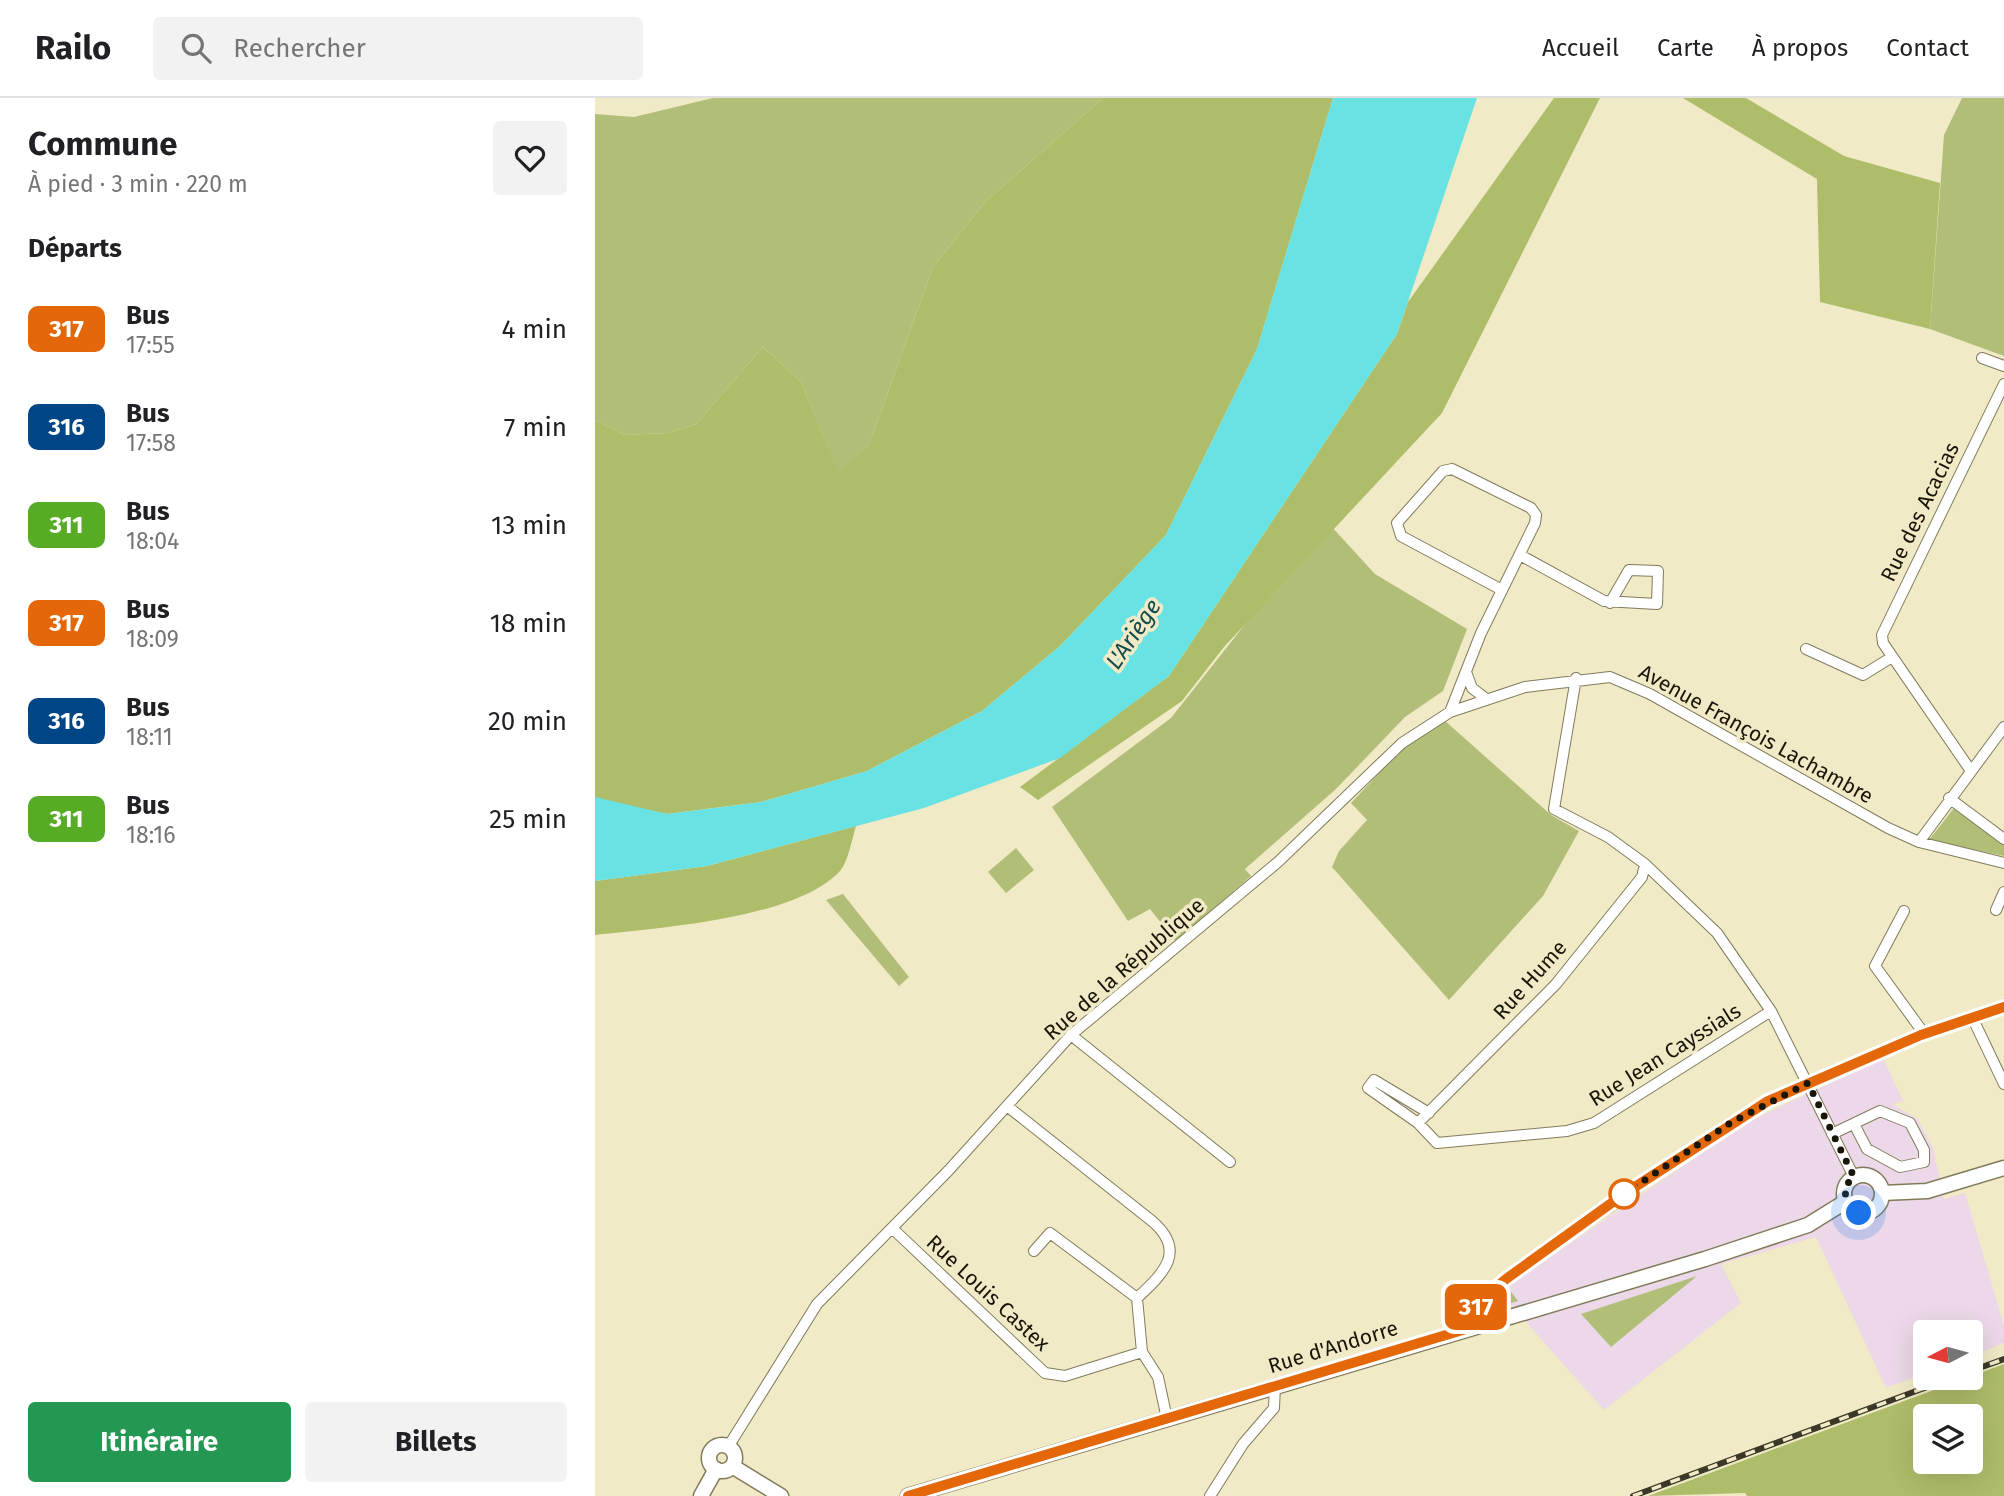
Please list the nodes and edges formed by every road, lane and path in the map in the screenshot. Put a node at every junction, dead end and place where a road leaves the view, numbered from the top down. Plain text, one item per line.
1 (1982, 358) dead end
2 (2004, 366) edge
3 (2004, 384) edge
4 (1520, 555) junction
5 (1502, 590) junction
6 (1610, 603) junction
7 (1807, 649) dead end
8 (1892, 657) junction
9 (1466, 671) junction
10 (1576, 678) junction
11 (1485, 698) junction
12 (1450, 712) junction
13 (2004, 727) edge
14 (1971, 771) junction
15 (1949, 798) junction
16 (2004, 839) edge
17 (1919, 842) junction
18 (2004, 863) edge
19 (1645, 864) junction
20 (2004, 892) edge
21 (1996, 910) dead end
22 (1903, 911) dead end
23 (2004, 1007) edge
24 (1771, 1011) junction
25 (1972, 1017) junction
26 (1071, 1035) junction
27 (1921, 1035) junction
28 (1808, 1083) junction
29 (2004, 1084) edge
30 (1007, 1106) junction
31 (1429, 1113) junction
32 (1418, 1123) junction
33 (1853, 1124) junction
34 (1832, 1134) junction
35 (1230, 1162) dead end
36 (2004, 1168) edge
37 (1854, 1177) junction
38 (1882, 1193) junction
39 (1845, 1202) junction
40 (893, 1229) junction
41 (1034, 1251) dead end
42 (1137, 1298) junction
43 (1476, 1326) junction
44 (1142, 1352) junction
45 (1275, 1386) junction
46 (1167, 1419) junction
47 (728, 1447) junction
48 (732, 1466) junction
49 (716, 1469) junction
50 (701, 1496) edge
51 (781, 1496) edge
52 (908, 1496) edge
53 (1210, 1496) edge

1 - 2 street
3 - 8 street, Rue des Acacias
4 - 5 street
4 - 5 street
4 - 6 street
5 - 9 street
6 - 6 street
7 - 8 street
8 - 14 street, Rue des Acacias
9 - 11 street
9 - 12 street
10 - 11 street, Avenue François Lachambre
10 - 17 street, Avenue François Lachambre
10 - 19 street
11 - 12 street, Rue de la République
12 - 26 street, Rue de la République
13 - 14 street
14 - 15 street
15 - 16 street
15 - 17 street
17 - 18 street, Avenue François Lachambre
19 - 24 street
19 - 31 street, Rue Hume
20 - 21 street
22 - 27 street
23 - 25 street
24 - 28 street
24 - 32 street, Rue Jean Cayssials
25 - 27 street
25 - 29 street
26 - 30 street, Rue de la République
26 - 35 street
27 - 28 street
28 - 34 street
28 - 43 street
30 - 40 street, Rue de la République
30 - 42 street
31 - 32 street
31 - 32 street, Rue Jean Cayssials
33 - 33 street
33 - 34 street
34 - 37 street
36 - 38 main road
37 - 38 main road
37 - 39 main road
38 - 39 main road
39 - 43 main road, Rue d'Andorre
40 - 44 street, Rue Louis Castex
40 - 47 street, Rue de la République
41 - 42 street
42 - 44 street
43 - 45 main road, Rue d'Andorre
44 - 46 street
45 - 46 main road, Rue d'Andorre
45 - 53 street
46 - 52 main road, Rue d'Andorre
47 - 48 main road
47 - 49 main road
48 - 49 main road
48 - 51 main road
49 - 50 main road

